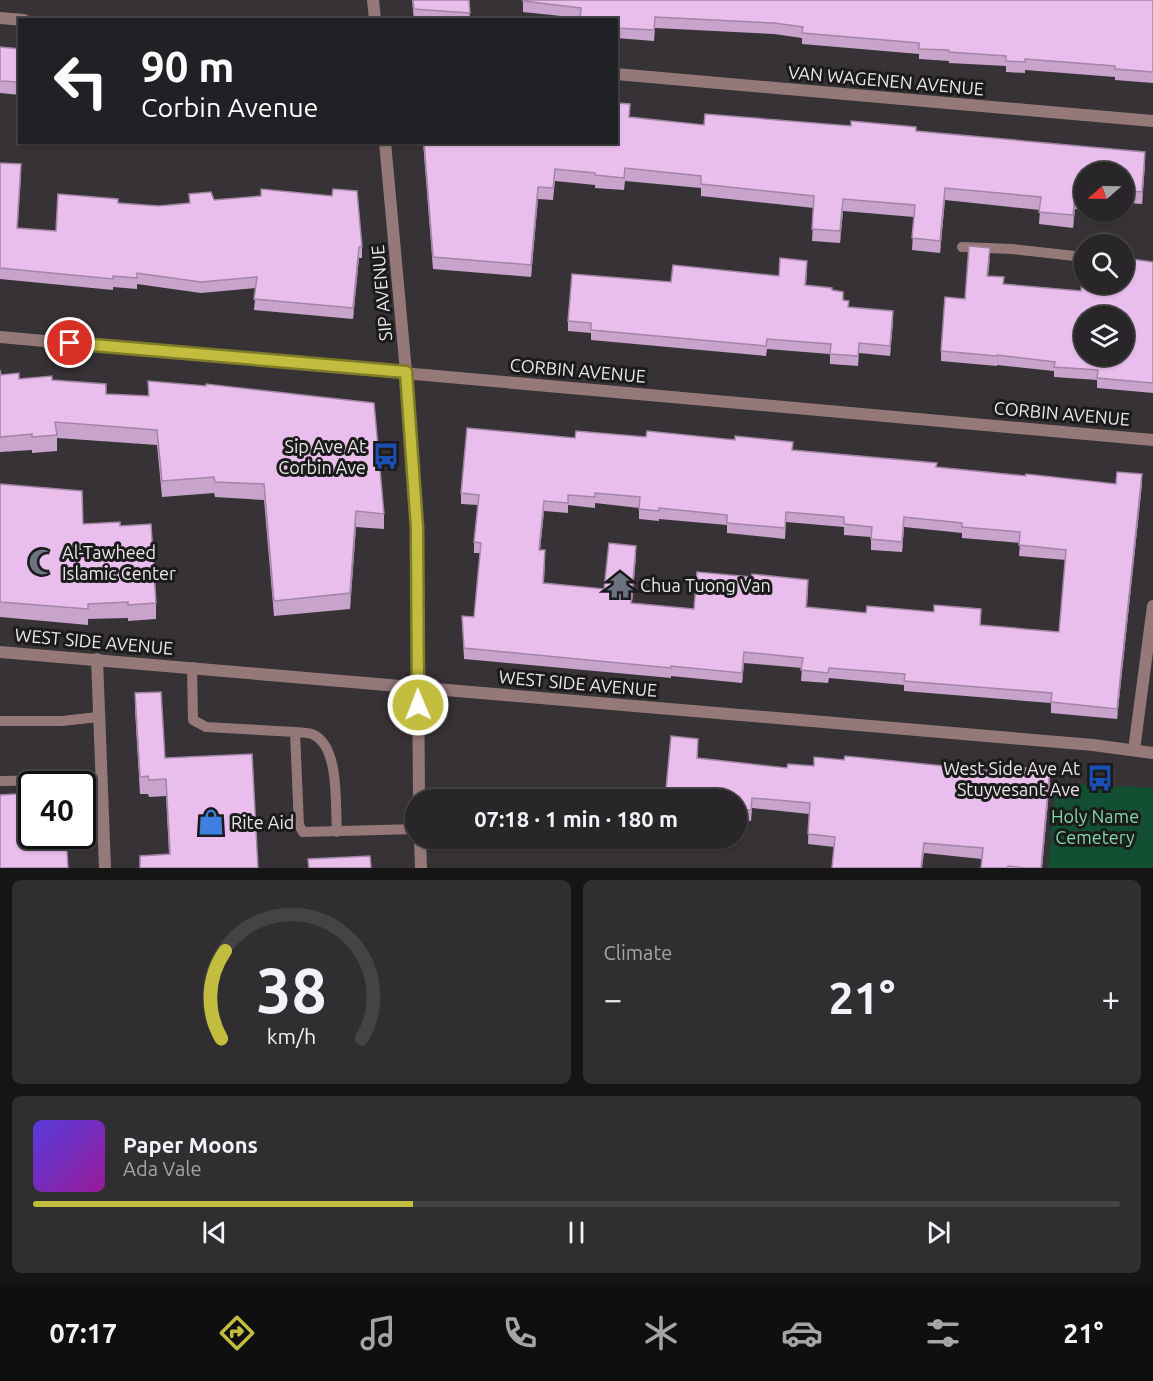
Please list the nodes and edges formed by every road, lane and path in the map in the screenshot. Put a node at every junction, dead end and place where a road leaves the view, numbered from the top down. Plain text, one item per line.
1 (373, 0) edge
2 (0, 18) edge
3 (375, 18) edge
4 (18, 20) edge
5 (618, 74) edge
6 (1153, 121) edge
7 (384, 144) edge
8 (962, 247) dead end
9 (1074, 256) edge
10 (0, 337) edge
11 (406, 372) junction
12 (1153, 440) edge
13 (1153, 606) edge
14 (0, 652) edge
15 (97, 659) junction
16 (192, 667) junction
17 (417, 687) junction
18 (98, 717) junction
19 (0, 721) edge
20 (295, 732) junction
21 (1134, 750) junction
22 (1153, 753) edge
23 (102, 777) junction
24 (0, 781) edge
25 (419, 789) edge
26 (405, 829) edge
27 (337, 832) junction
28 (420, 849) edge
29 (105, 868) edge
30 (421, 868) edge

1 - 3 street
2 - 4 street
5 - 6 street, VAN WAGENEN AVENUE
7 - 11 street, SIP AVENUE
8 - 9 lane
10 - 11 street, CORBIN AVENUE
11 - 12 street, CORBIN AVENUE
11 - 17 street, SIP AVENUE
13 - 21 street
14 - 15 street, WEST SIDE AVENUE
15 - 16 street, WEST SIDE AVENUE
15 - 18 street
16 - 17 street, WEST SIDE AVENUE
16 - 20 lane
17 - 21 street, WEST SIDE AVENUE
17 - 25 street, SIP AVENUE
18 - 19 lane
18 - 23 street
20 - 27 lane
20 - 27 lane
21 - 22 street, WEST SIDE AVENUE
23 - 24 lane
23 - 29 street
26 - 27 lane
28 - 30 street

